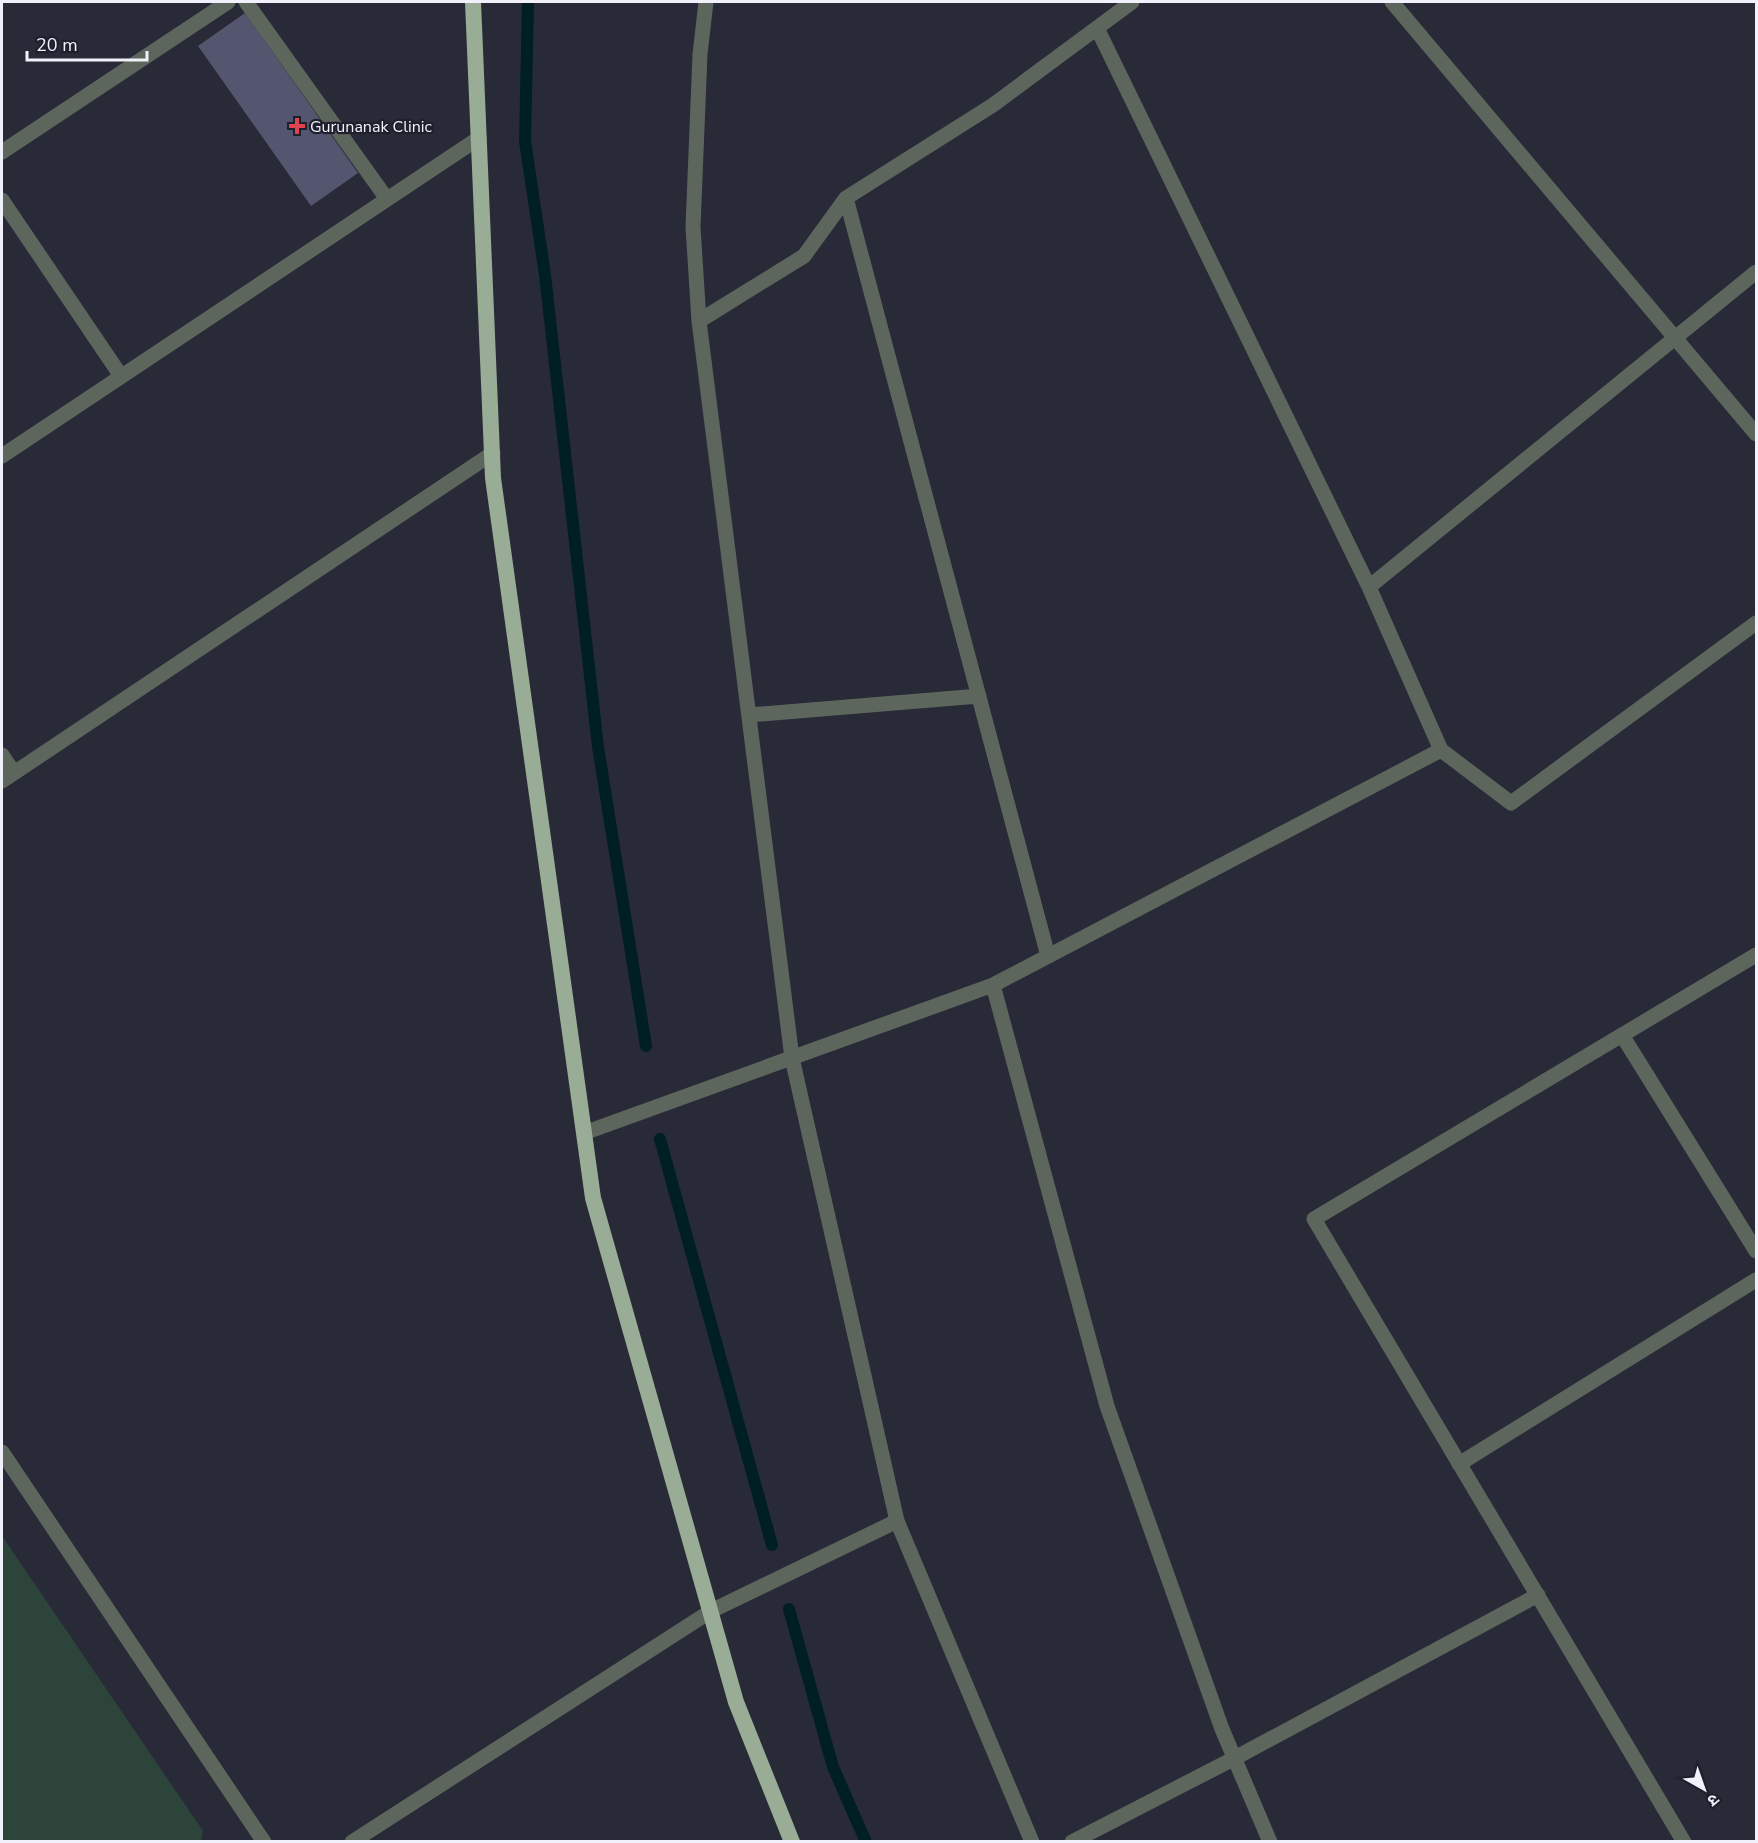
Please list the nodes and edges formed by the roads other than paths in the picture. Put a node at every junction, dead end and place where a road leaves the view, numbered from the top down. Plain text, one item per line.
1 (228, 2) edge
2 (246, 2) edge
3 (473, 2) edge
4 (706, 2) edge
5 (1132, 2) edge
6 (1392, 2) edge
7 (1097, 28) junction
8 (479, 138) junction
9 (2, 152) edge
10 (846, 198) junction
11 (387, 199) junction
12 (2, 200) edge
13 (1756, 272) edge
14 (699, 321) junction
15 (1677, 338) junction
16 (121, 376) junction
17 (1756, 434) edge
18 (493, 453) junction
19 (2, 456) edge
20 (1369, 587) junction
21 (1756, 623) edge
22 (979, 696) junction
23 (749, 715) junction
24 (1441, 750) junction
25 (2, 755) edge
26 (8, 777) edge
27 (1756, 955) edge
28 (1048, 956) junction
29 (993, 985) junction
30 (1622, 1035) junction
31 (792, 1058) junction
32 (584, 1133) junction
33 (1756, 1251) edge
34 (1756, 1280) edge
35 (2, 1452) edge
36 (1459, 1464) junction
37 (897, 1521) junction
38 (1538, 1595) junction
39 (711, 1611) junction
40 (1235, 1758) junction
41 (264, 1842) edge
42 (352, 1842) edge
43 (792, 1842) edge
44 (1032, 1842) edge
45 (1072, 1842) edge
46 (1270, 1842) edge
47 (1684, 1842) edge

1 - 9 street
2 - 11 street
3 - 8 highway
4 - 14 street
5 - 7 street
6 - 15 street
7 - 10 street
7 - 20 street
8 - 11 street
8 - 18 highway
10 - 14 street
10 - 22 street
11 - 16 street
12 - 16 street
13 - 15 street
14 - 23 street
15 - 17 street
15 - 20 street
16 - 19 street
18 - 26 street
18 - 32 highway
20 - 24 street
21 - 24 street
22 - 23 street
22 - 28 street
23 - 31 street
24 - 28 street
25 - 26 street
27 - 30 street
28 - 29 street
29 - 31 street
29 - 40 street
30 - 33 street
30 - 36 street
31 - 32 street
31 - 37 street
32 - 39 highway
34 - 36 street
35 - 41 street
36 - 38 street
37 - 39 street
37 - 44 street
38 - 40 street
38 - 47 street
39 - 42 street
39 - 43 highway
40 - 45 street
40 - 46 street

